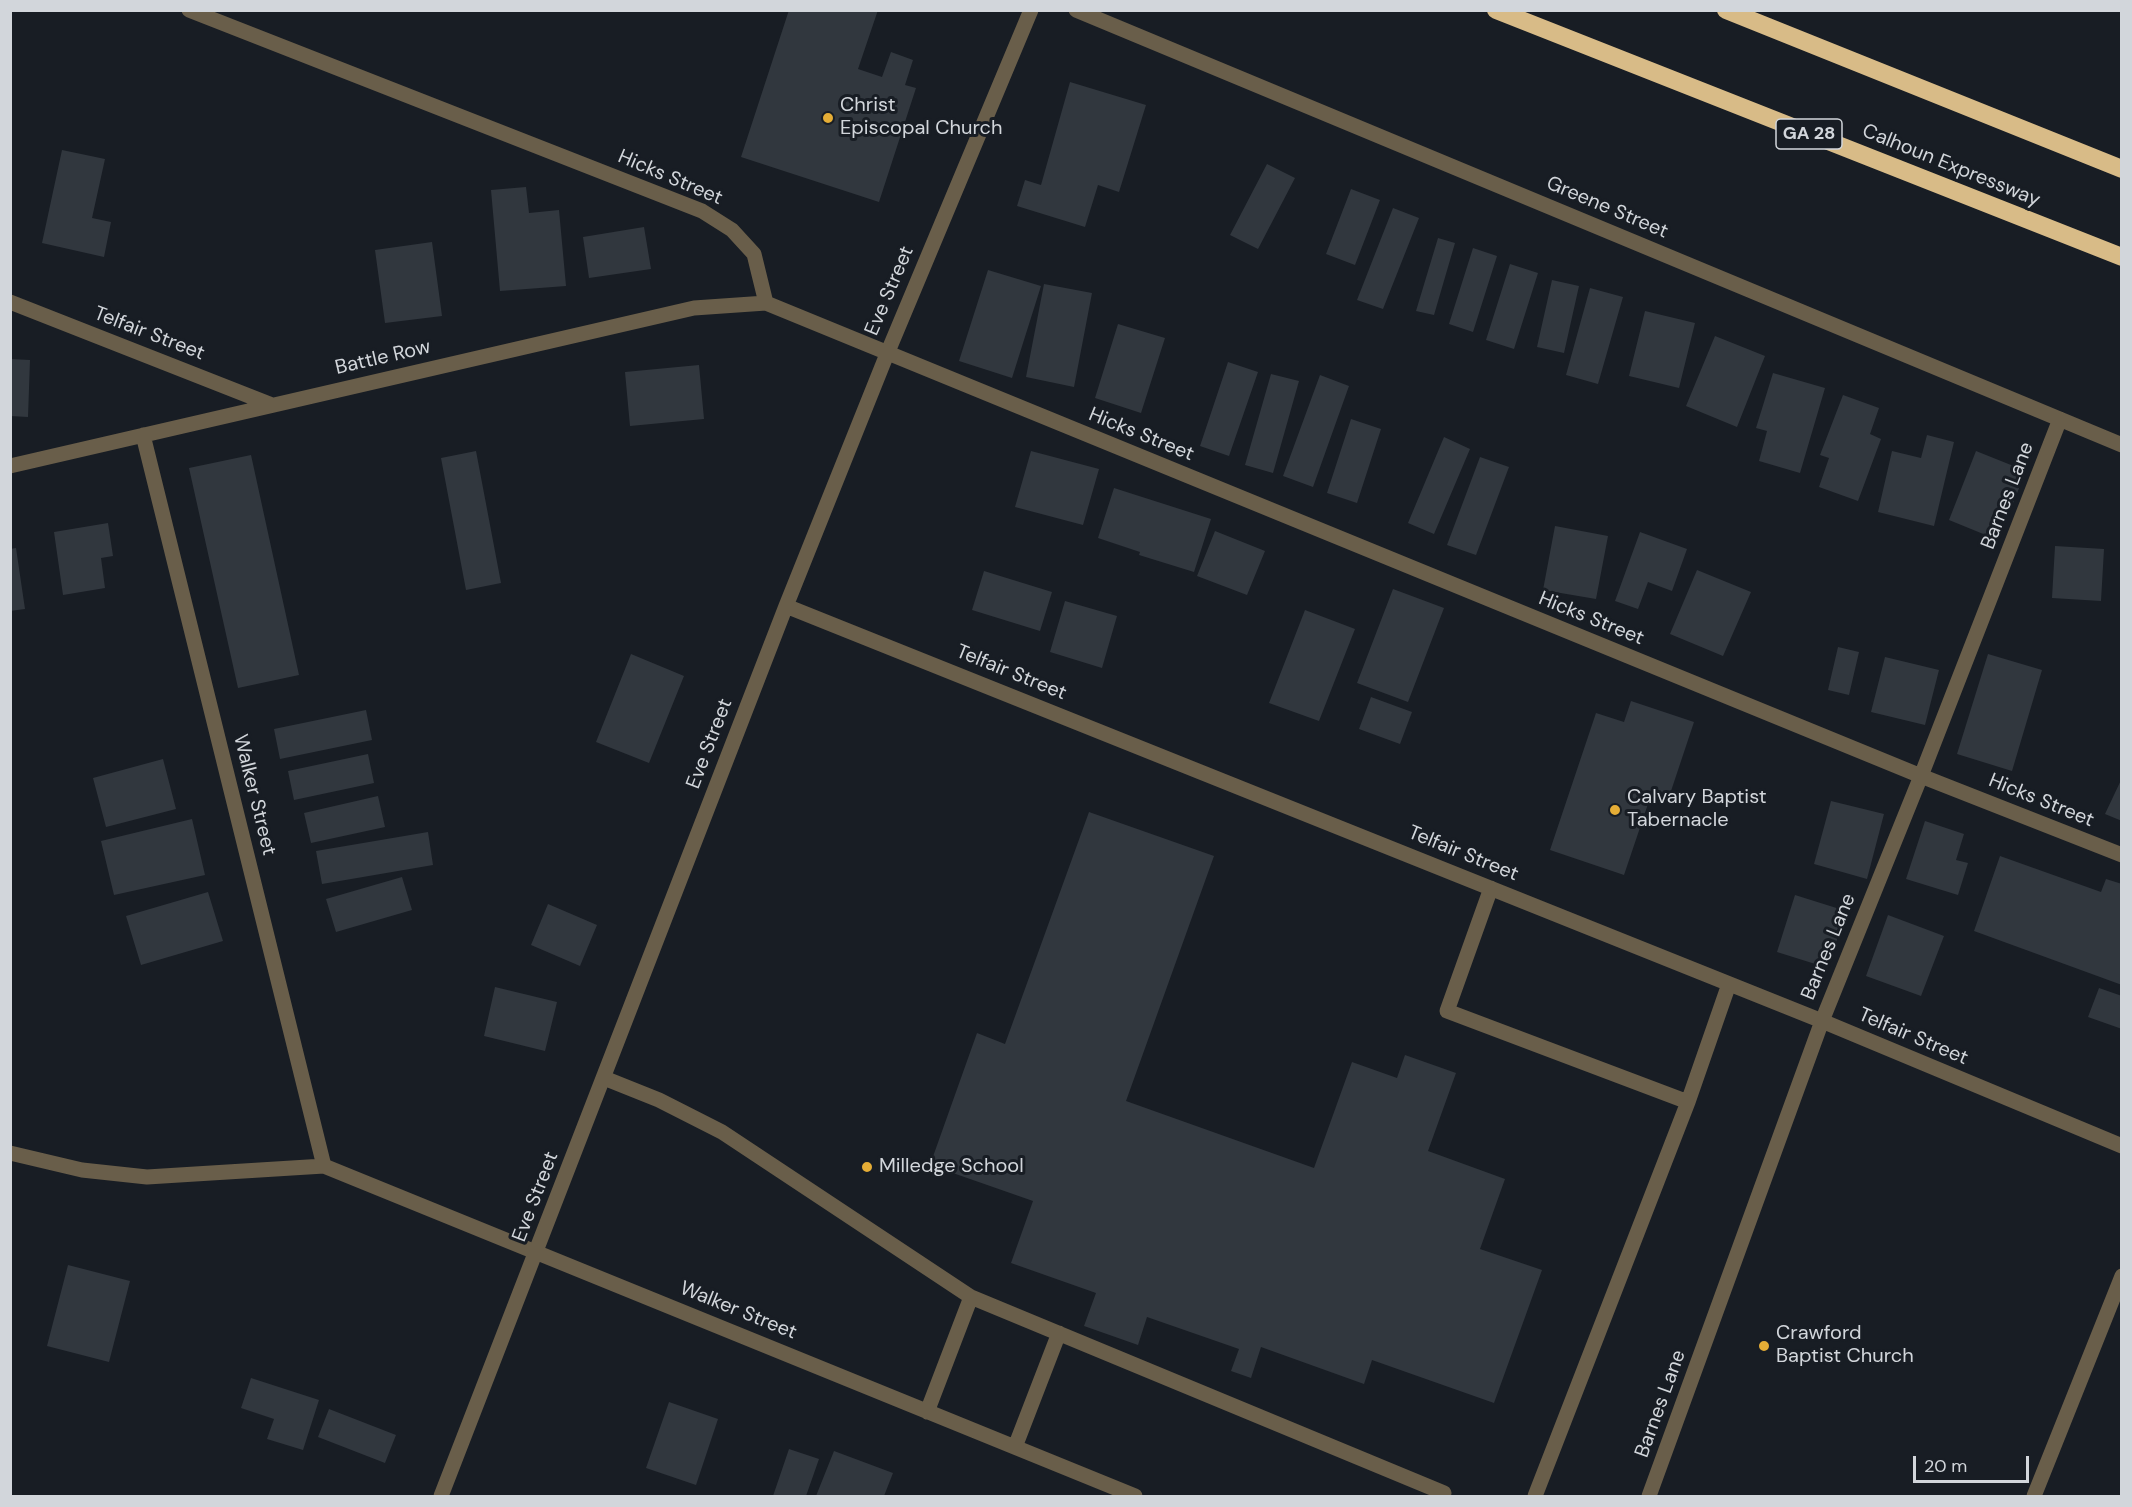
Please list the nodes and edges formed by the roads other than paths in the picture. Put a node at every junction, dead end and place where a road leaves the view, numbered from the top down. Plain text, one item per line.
1 (189, 10) edge
2 (1031, 10) edge
3 (1076, 10) edge
4 (1496, 10) edge
5 (1726, 10) edge
6 (2121, 169) edge
7 (2121, 257) edge
8 (10, 302) edge
9 (766, 303) junction
10 (887, 354) junction
11 (272, 405) junction
12 (2060, 419) junction
13 (143, 435) junction
14 (2121, 445) edge
15 (10, 466) edge
16 (786, 606) junction
17 (1921, 776) junction
18 (2121, 855) edge
19 (1491, 888) junction
20 (1729, 984) junction
21 (1822, 1021) junction
22 (604, 1078) junction
23 (1688, 1102) junction
24 (2121, 1146) edge
25 (10, 1153) edge
26 (324, 1166) junction
27 (537, 1252) junction
28 (2121, 1276) edge
29 (971, 1297) junction
30 (1059, 1333) junction
31 (927, 1412) junction
32 (1015, 1447) junction
33 (441, 1497) edge
34 (1135, 1497) edge
35 (1443, 1497) edge
36 (1535, 1497) edge
37 (1649, 1497) edge
38 (2034, 1497) edge

1 - 9 street, Hicks Street
2 - 10 street, Eve Street
3 - 12 street, Greene Street
4 - 7 highway, Calhoun Expressway / GA 28
5 - 6 highway
8 - 11 street, Telfair Street
9 - 10 street, Hicks Street
9 - 11 street, Battle Row
10 - 16 street, Eve Street
10 - 17 street, Hicks Street
11 - 13 street, Battle Row
12 - 14 street, Greene Street
12 - 17 street, Barnes Lane
13 - 15 street, Battle Row
13 - 26 street, Walker Street
16 - 19 street, Telfair Street
16 - 22 street, Eve Street
17 - 18 street, Hicks Street
17 - 21 street, Barnes Lane
19 - 20 street, Telfair Street
19 - 23 street
20 - 21 street, Telfair Street
20 - 23 street
21 - 24 street, Telfair Street
21 - 37 street, Barnes Lane
22 - 27 street, Eve Street
22 - 29 street
23 - 36 street
25 - 26 street, Walker Street
26 - 27 street, Walker Street
27 - 31 street, Walker Street
27 - 33 street, Eve Street
28 - 38 street
29 - 30 street
29 - 31 street
30 - 32 street
30 - 35 street
31 - 32 street, Walker Street
32 - 34 street, Walker Street

